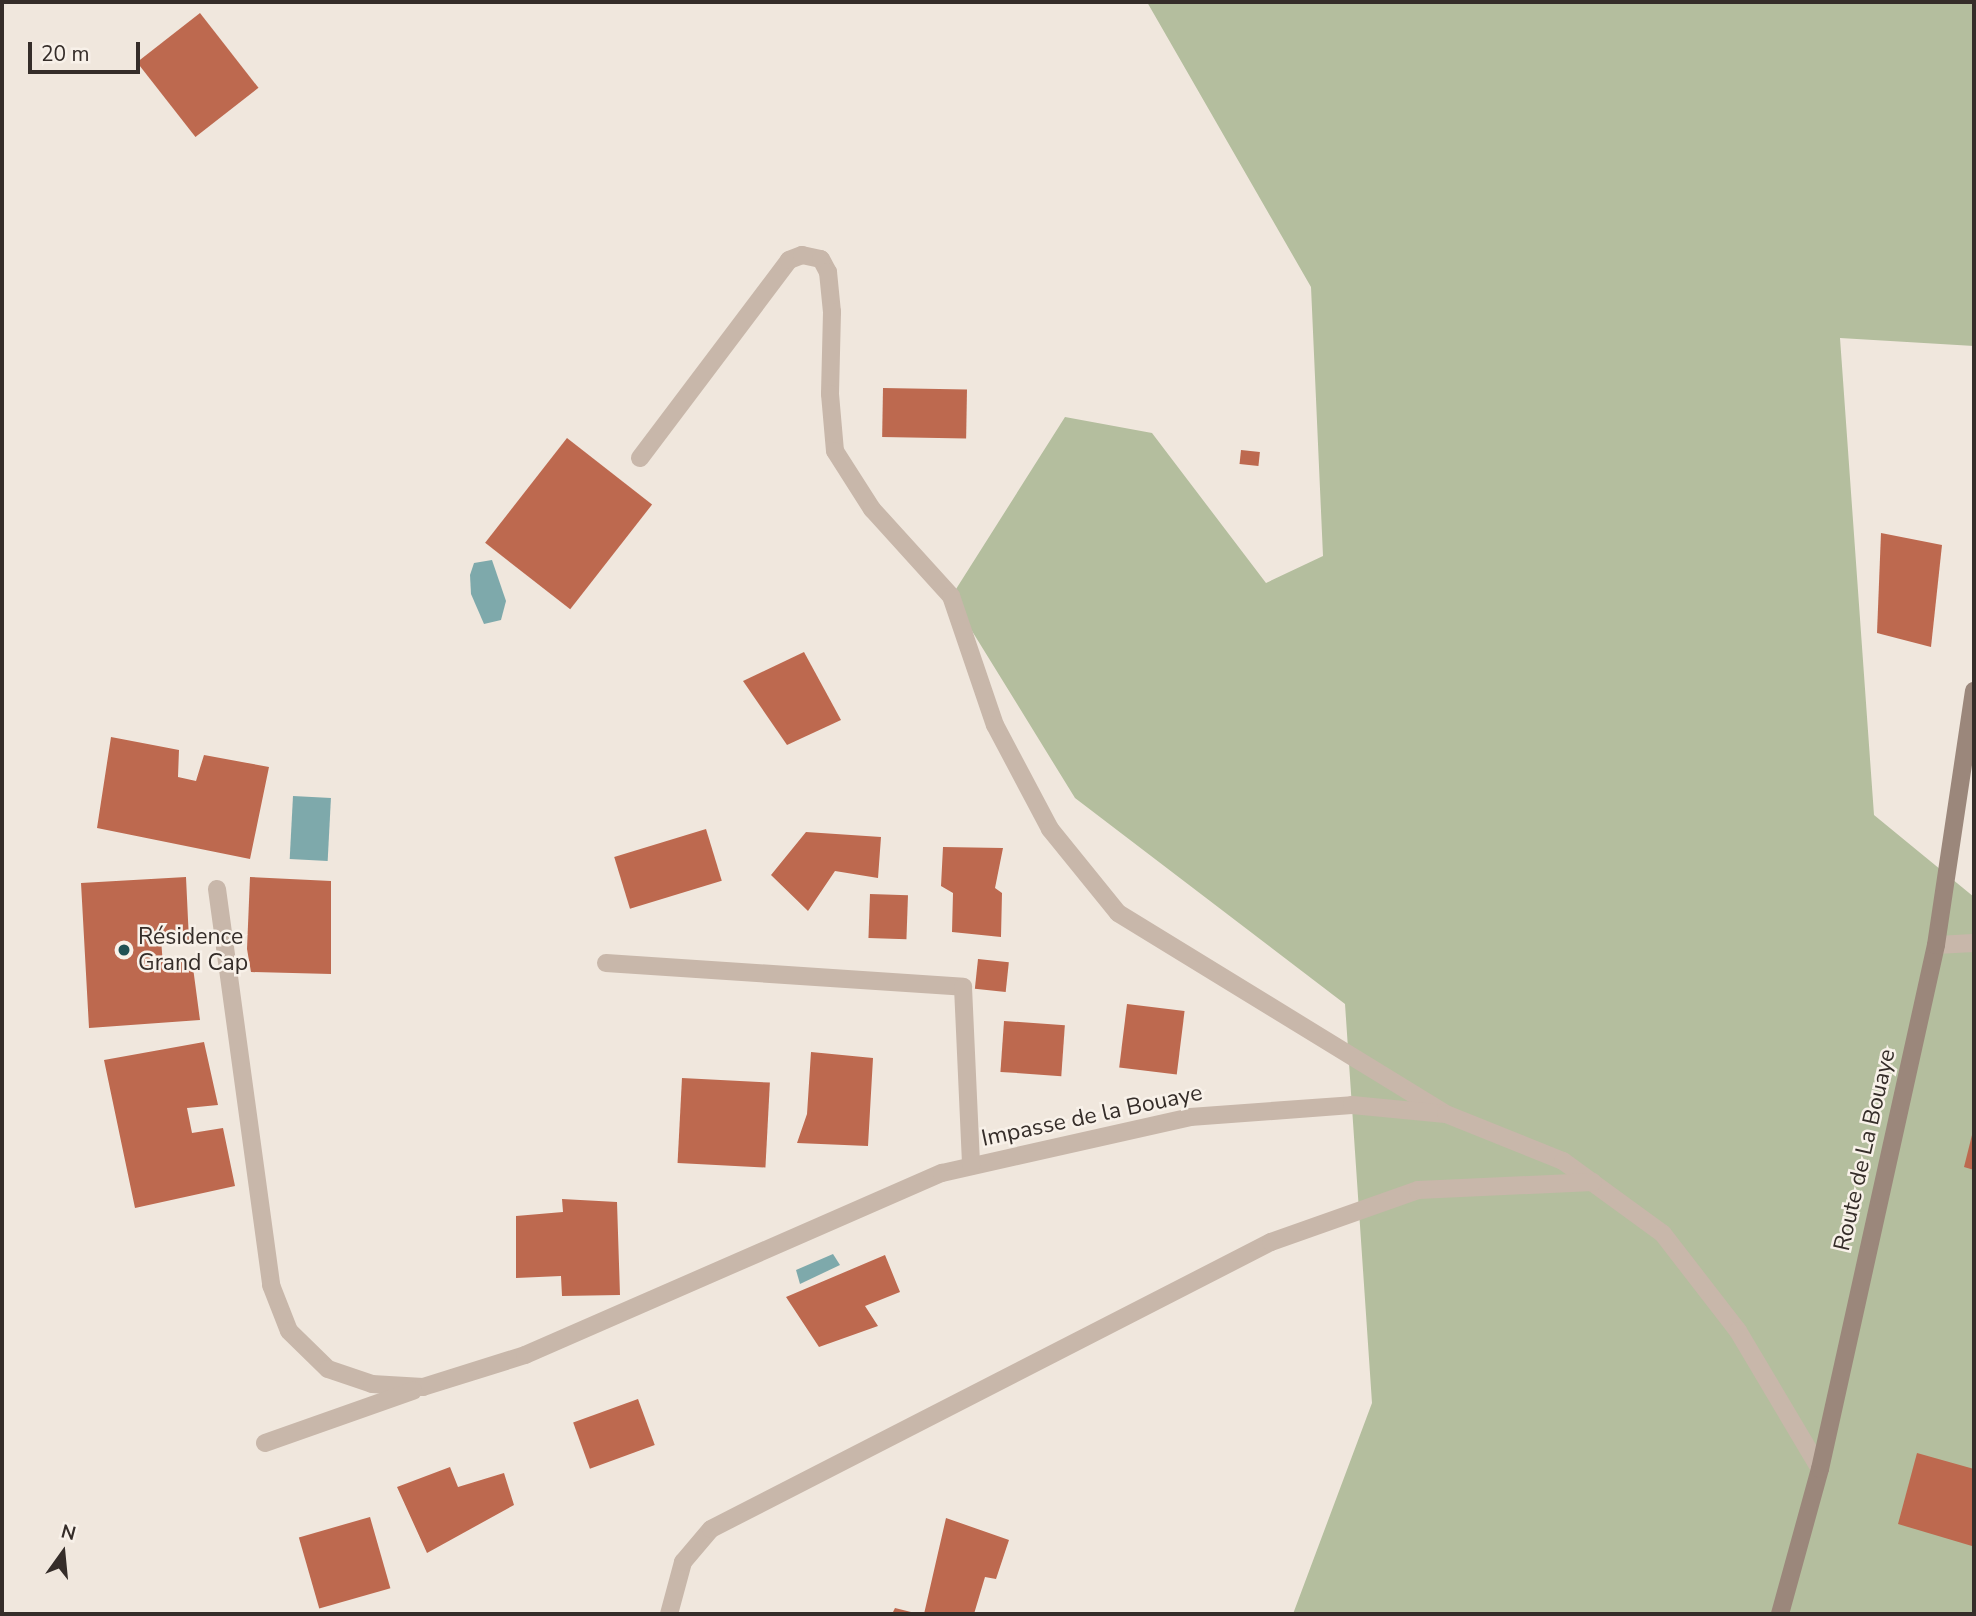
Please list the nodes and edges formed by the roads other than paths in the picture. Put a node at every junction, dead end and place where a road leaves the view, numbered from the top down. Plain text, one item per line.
1 (640, 458) dead end
2 (1974, 691) edge
3 (217, 889) dead end
4 (1974, 943) edge
5 (1936, 945) junction
6 (606, 963) dead end
7 (1446, 1114) junction
8 (971, 1166) junction
9 (1593, 1182) junction
10 (430, 1384) junction
11 (265, 1443) dead end
12 (1820, 1469) junction
13 (669, 1614) edge
14 (1780, 1614) edge

1 - 7 street
2 - 5 main road, Route de La Bouaye
3 - 10 street, Impasse de la Bouaye
4 - 5 street
5 - 12 main road, Route de La Bouaye
6 - 8 street, Impasse de la Bouaye
7 - 8 street, Impasse de la Bouaye
7 - 9 street, Impasse de la Bouaye
8 - 10 street, Impasse de la Bouaye
9 - 12 street, Impasse de la Bouaye
9 - 13 street
10 - 11 street
12 - 14 main road, Route de La Bouaye

